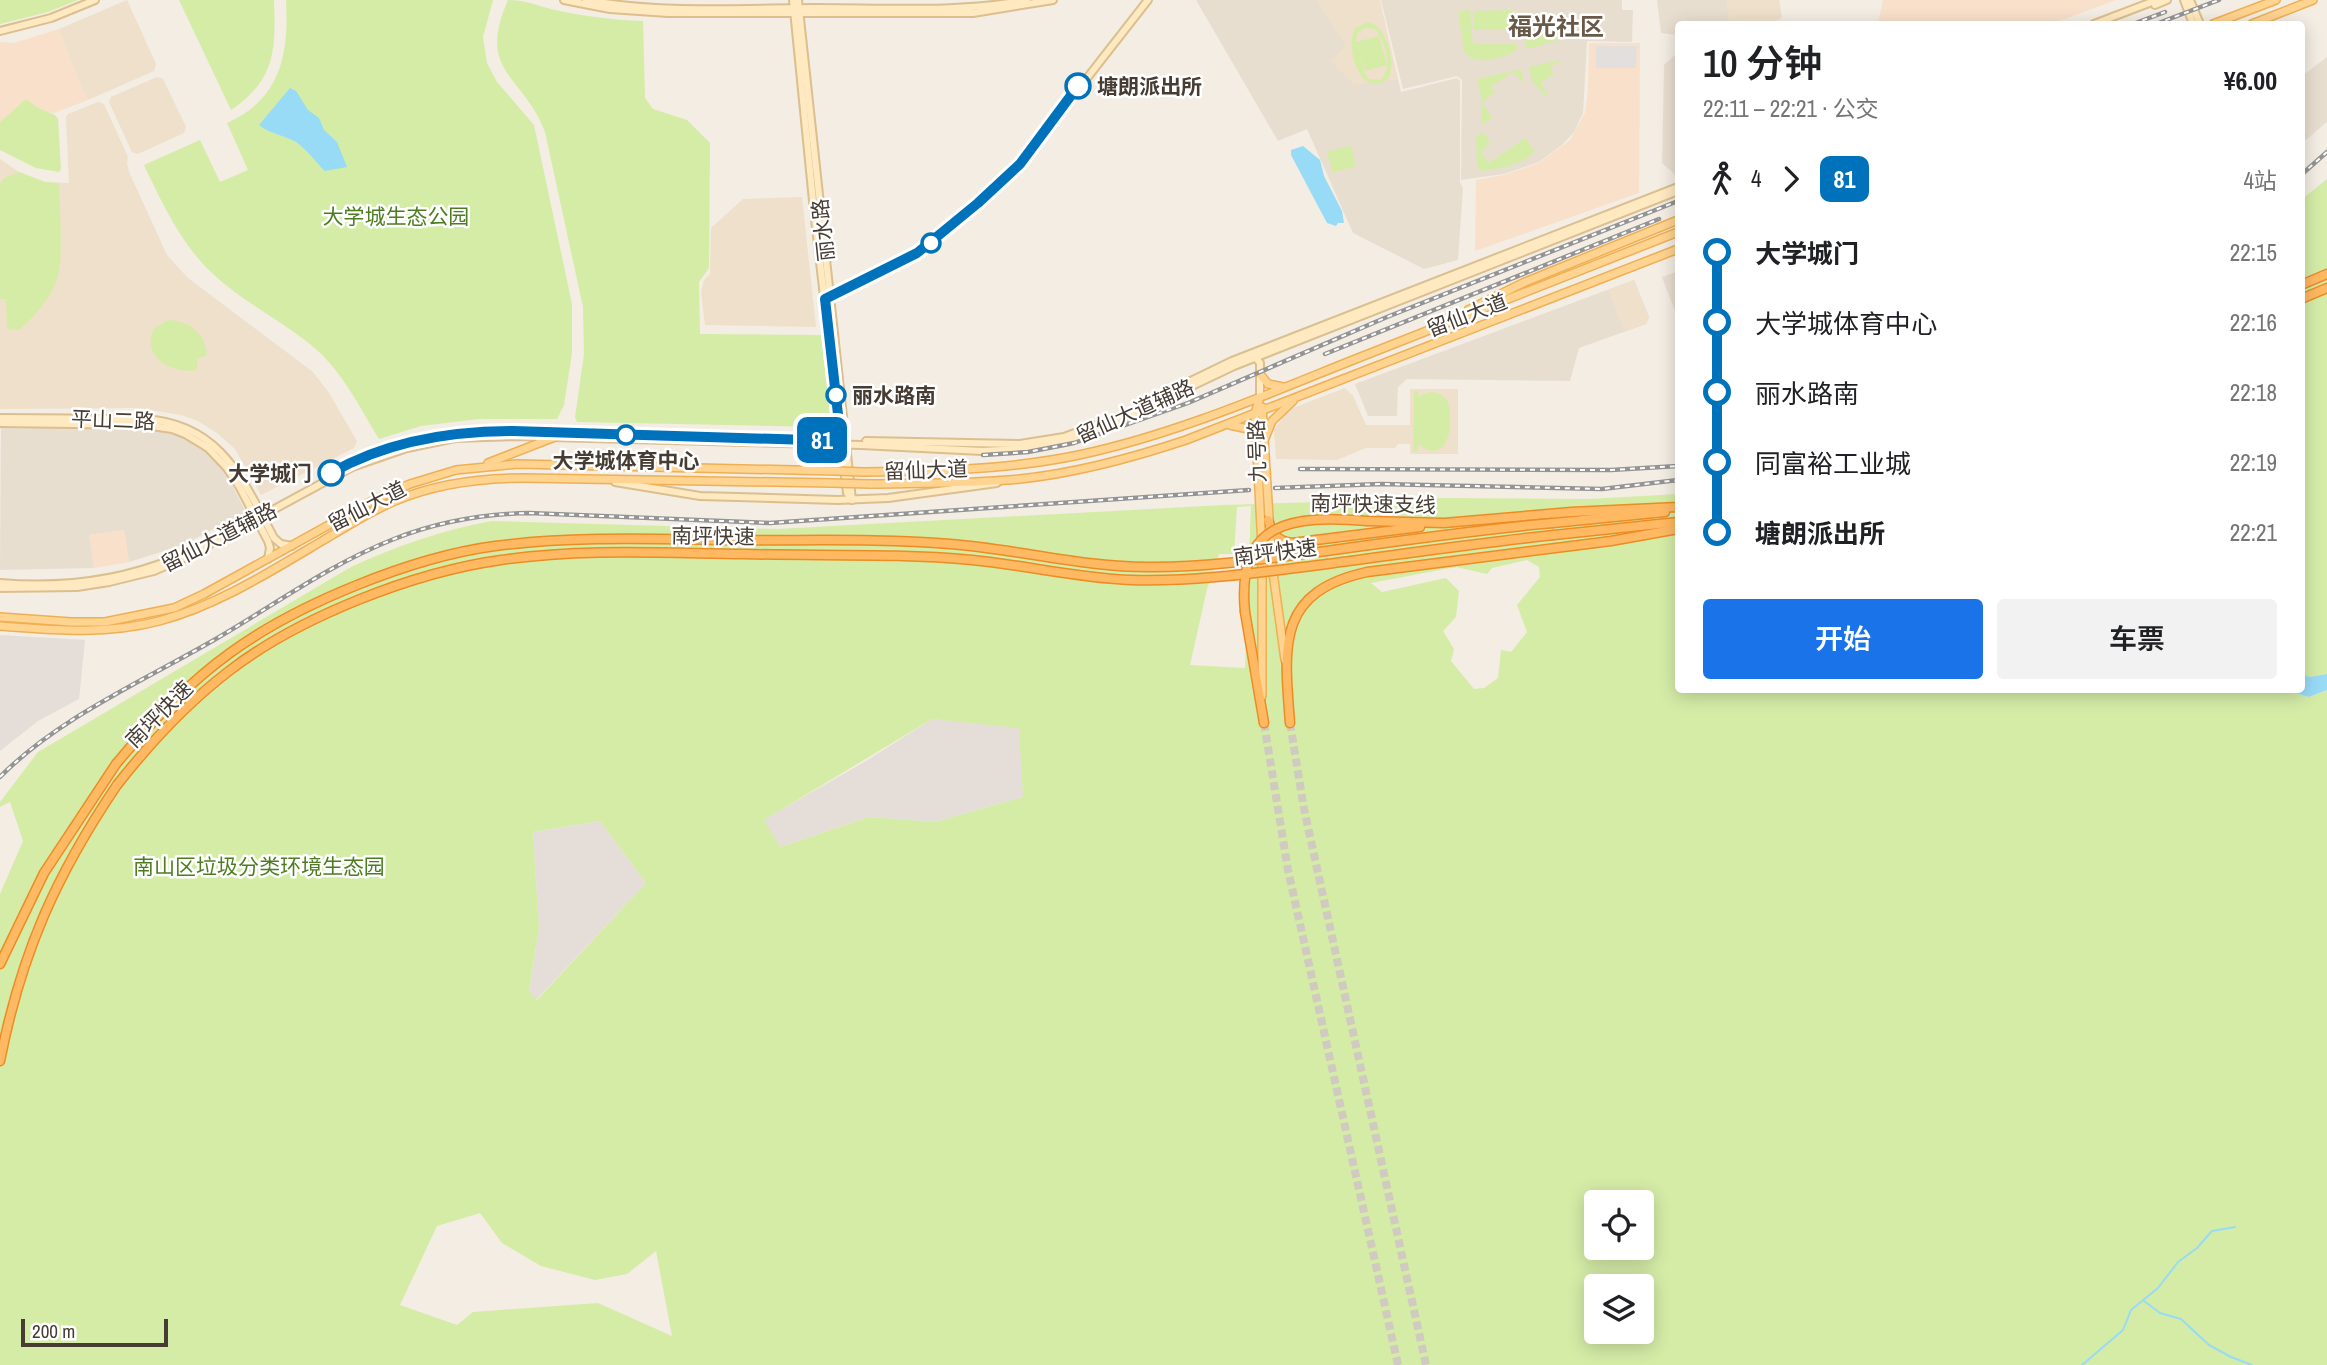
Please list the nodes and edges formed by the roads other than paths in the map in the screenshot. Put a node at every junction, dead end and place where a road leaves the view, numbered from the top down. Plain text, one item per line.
1 (95, 0) edge
2 (564, 0) edge
3 (586, 0) edge
4 (796, 0) edge
5 (1027, 0) edge
6 (1053, 0) edge
7 (1148, 0) edge
8 (2157, 0) edge
9 (2167, 0) edge
10 (2184, 0) edge
11 (2190, 0) edge
12 (2276, 0) edge
13 (2313, 0) edge
14 (797, 11) junction
15 (2102, 21) edge
16 (2112, 21) edge
17 (2192, 21) edge
18 (2199, 21) edge
19 (2221, 21) edge
20 (2260, 21) edge
21 (0, 32) edge
22 (1675, 190) edge
23 (1675, 190) edge
24 (1675, 221) edge
25 (1675, 233) edge
26 (1675, 250) edge
27 (2327, 274) edge
28 (2305, 283) edge
29 (2327, 288) edge
30 (2305, 297) edge
31 (828, 298) junction
32 (1430, 330) junction
33 (1255, 357) junction
34 (1260, 374) junction
35 (1287, 386) junction
36 (1308, 392) junction
37 (1260, 397) junction
38 (1258, 412) junction
39 (0, 418) edge
40 (0, 423) edge
41 (1222, 426) junction
42 (561, 435) junction
43 (844, 443) junction
44 (1260, 449) junction
45 (473, 467) junction
46 (589, 478) junction
47 (1021, 478) junction
48 (852, 500) junction
49 (1675, 509) edge
50 (1675, 509) edge
51 (259, 516) junction
52 (1268, 520) junction
53 (1675, 522) edge
54 (1444, 523) junction
55 (1675, 530) edge
56 (292, 545) junction
57 (268, 559) junction
58 (0, 583) edge
59 (0, 588) edge
60 (0, 617) edge
61 (0, 626) edge
62 (1286, 671) junction
63 (1261, 698) junction
64 (1265, 723) tunnel mouth
65 (1290, 723) tunnel mouth
66 (0, 964) edge
67 (0, 1061) edge

1 - 21 main road
2 - 14 main road
3 - 14 main road
4 - 14 main road, 丽水路
5 - 14 main road
6 - 14 main road
7 - 31 main road
8 - 15 main road
9 - 16 main road
10 - 17 main road
11 - 18 main road
12 - 19 main road
13 - 20 main road
14 - 31 main road, 丽水路
22 - 33 main road, 留仙大道辅路
23 - 43 main road, 留仙大道辅路
24 - 32 main road
25 - 32 main road, 留仙大道
26 - 36 main road, 留仙大道
27 - 28 highway
29 - 30 highway
31 - 43 main road, 丽水路
32 - 35 main road, 留仙大道
33 - 34 main road
33 - 43 main road, 留仙大道辅路
34 - 35 main road
34 - 37 main road
35 - 37 main road, 留仙大道
36 - 38 main road, 留仙大道
36 - 44 main road
37 - 38 main road, 九号路
37 - 45 main road, 留仙大道, bridge
38 - 41 main road, 留仙大道
38 - 44 main road, 九号路
39 - 51 main road, 平山二路
40 - 51 main road, 平山二路
41 - 44 main road
41 - 47 main road, 留仙大道
42 - 43 main road, 留仙大道辅路
42 - 45 main road
42 - 51 main road, 留仙大道辅路
43 - 48 main road, 丽水路
44 - 52 main road, 九号路
44 - 63 main road, 九号路
45 - 56 main road, 留仙大道
46 - 47 main road, 留仙大道, bridge
46 - 48 main road
46 - 61 main road, 留仙大道
47 - 48 main road
49 - 66 highway, 南坪快速, bridge
50 - 54 highway, 南坪快速支线
51 - 56 main road, 平山二路
51 - 57 main road, 平山二路
51 - 58 main road, 留仙大道辅路
51 - 59 main road, 留仙大道辅路
52 - 54 highway
52 - 62 main road, 九号路
53 - 67 highway, 南坪快速, bridge
54 - 63 highway, 南坪快速支线, bridge
55 - 62 highway
56 - 57 main road, 留仙大道
57 - 60 main road, 留仙大道
62 - 65 highway
63 - 64 highway, 南坪快速支线

